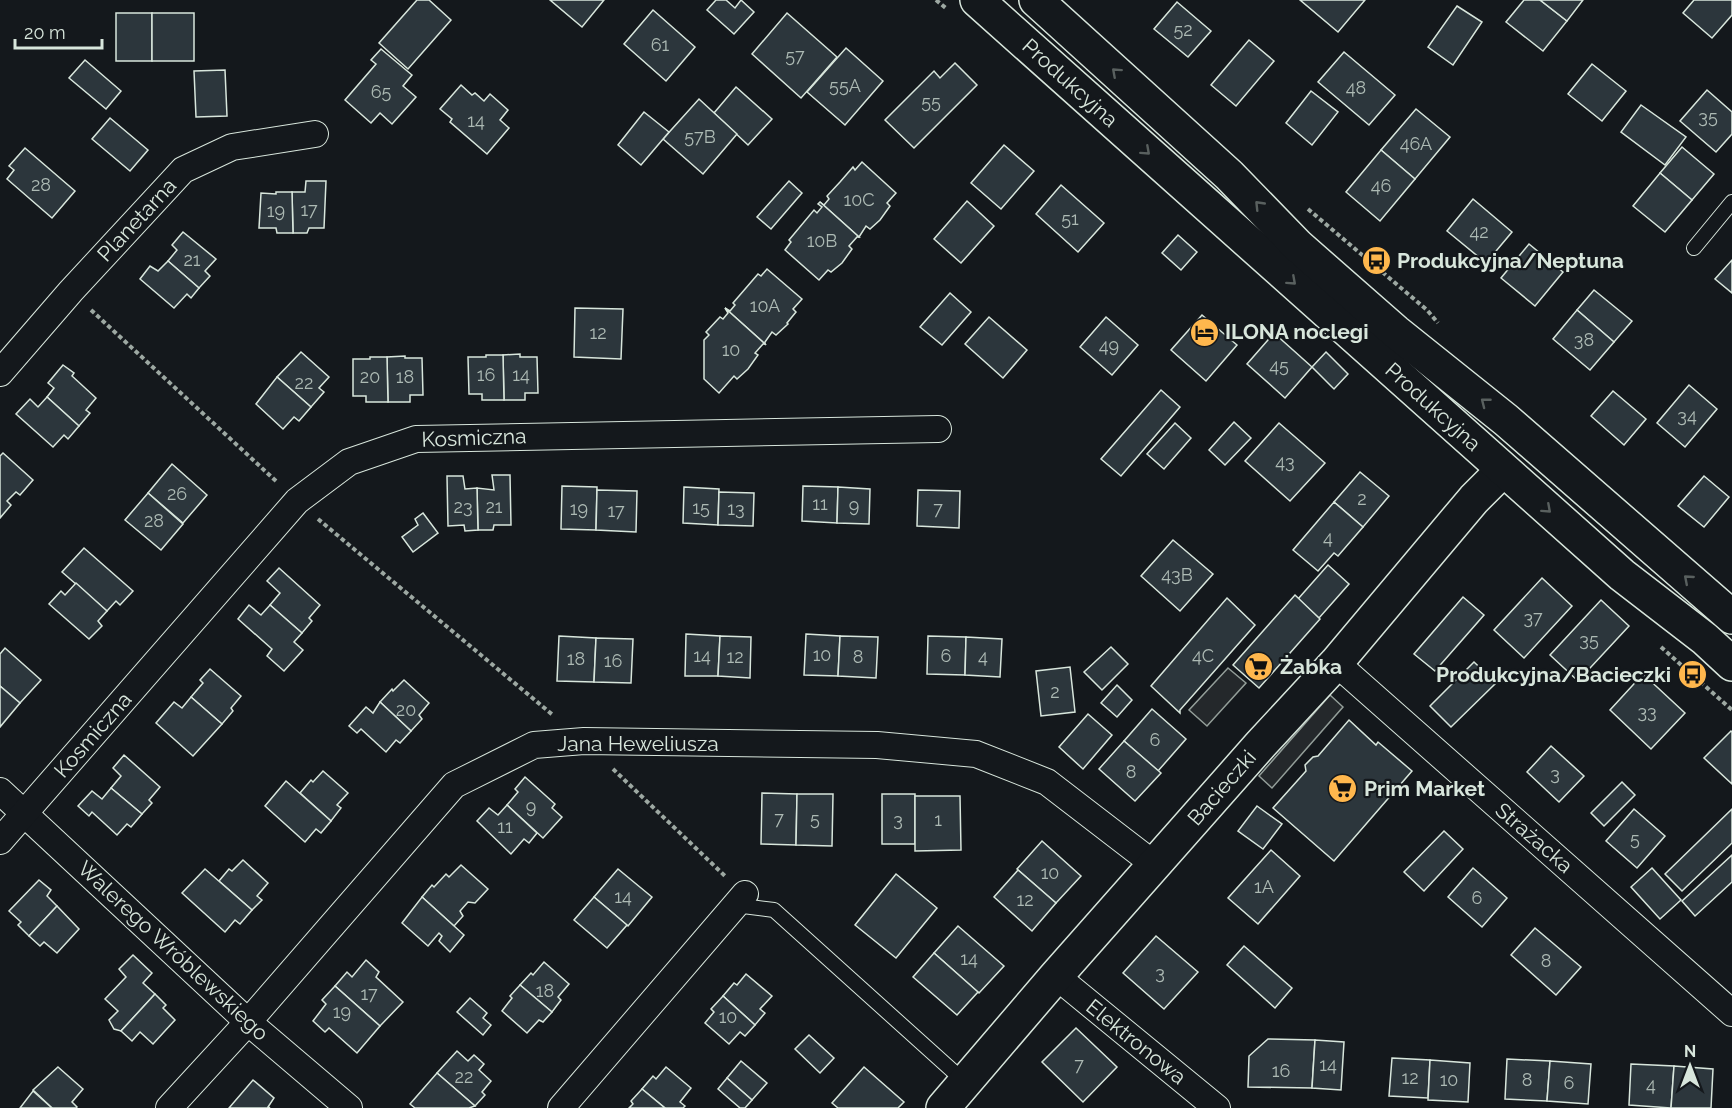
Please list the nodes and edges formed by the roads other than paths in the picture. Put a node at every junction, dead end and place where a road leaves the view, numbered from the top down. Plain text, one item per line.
1 (977, 0) edge
2 (1036, 0) edge
3 (315, 134) dead end
4 (1732, 202) edge
5 (1694, 248) dead end
6 (0, 373) edge
7 (938, 429) dead end
8 (1529, 440) junction
9 (1503, 470) junction
10 (1732, 617) edge
11 (1336, 663) junction
12 (1732, 664) edge
13 (0, 791) edge
14 (25, 813) junction
15 (0, 841) edge
16 (1155, 865) junction
17 (740, 900) joint
18 (1056, 976) junction
19 (1732, 1013) edge
20 (248, 1022) junction
21 (965, 1082) junction
22 (169, 1108) edge
23 (349, 1108) edge
24 (561, 1108) edge
25 (943, 1108) edge
26 (1217, 1108) edge

1 -> 9 main road, Produkcyjna
8 -> 2 main road, Produkcyjna
3 - 6 street, Planetarna
4 - 5 lane
7 - 14 street, Kosmiczna
8 - 9 main road, Bacieczki
10 -> 8 main road, Produkcyjna
9 - 11 main road, Bacieczki
9 -> 12 main road, Produkcyjna
11 - 16 main road, Bacieczki
11 - 19 street, Strażacka
13 - 14 street, Walerego Wróblewskiego
14 - 15 street, Kosmiczna
14 - 20 street, Walerego Wróblewskiego
16 - 18 main road, Bacieczki
16 - 20 street, Jana Heweliusza
17 - 21 lane
17 - 24 street
18 - 21 main road, Bacieczki
18 - 26 street, Elektronowa
20 - 22 street, Jana Heweliusza
20 - 23 street, Walerego Wróblewskiego
21 - 25 main road, Bacieczki

